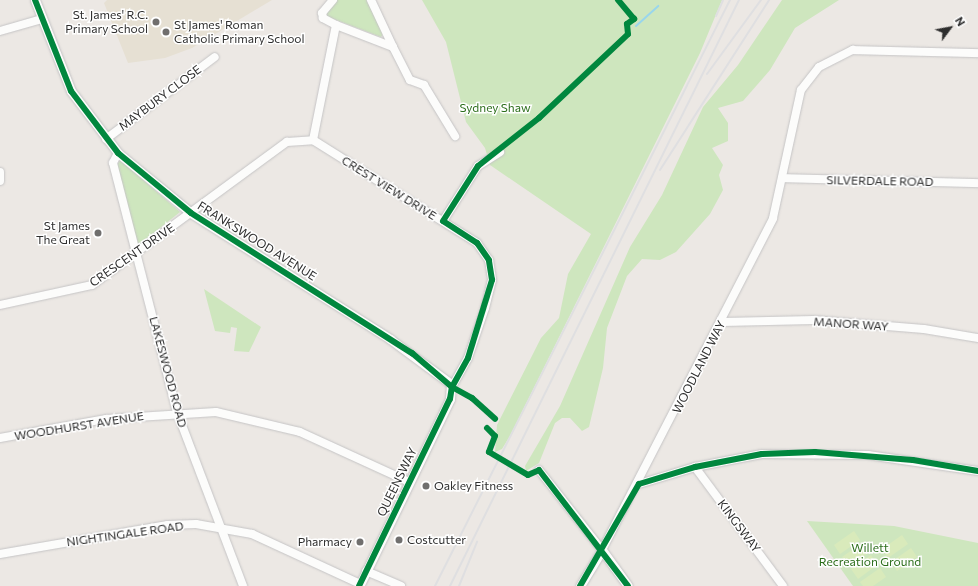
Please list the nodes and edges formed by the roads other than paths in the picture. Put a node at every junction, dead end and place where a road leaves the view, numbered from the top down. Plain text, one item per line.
1 (34, 0) edge
2 (333, 0) edge
3 (371, 0) edge
4 (42, 19) junction
5 (336, 25) junction
6 (0, 31) edge
7 (393, 47) junction
8 (978, 53) edge
9 (215, 57) dead end
10 (455, 136) dead end
11 (106, 139) junction
12 (313, 140) junction
13 (500, 152) dead end
14 (118, 153) junction
15 (0, 172) edge
16 (782, 178) junction
17 (0, 181) edge
18 (978, 183) edge
19 (191, 213) junction
20 (443, 221) junction
21 (136, 253) junction
22 (0, 306) edge
23 (723, 322) junction
24 (978, 338) edge
25 (452, 387) junction
26 (177, 412) junction
27 (0, 438) edge
28 (695, 467) junction
29 (539, 470) dead end
30 (978, 471) edge
31 (409, 482) junction
32 (639, 484) junction
33 (218, 526) junction
34 (602, 550) junction
35 (0, 554) edge
36 (366, 571) junction
37 (359, 585) edge
38 (243, 586) edge
39 (400, 586) edge
40 (580, 586) edge
41 (628, 586) edge
42 (783, 586) edge

1 - 4 street, FRANKSWOOD AVENUE
2 - 5 street
3 - 7 street
4 - 6 street
4 - 11 street, FRANKSWOOD AVENUE
5 - 7 street
5 - 12 street
7 - 10 street
8 - 16 street, WOODLAND WAY
9 - 11 street, MAYBURY CLOSE
11 - 14 street, FRANKSWOOD AVENUE
12 - 19 street
12 - 20 street, CREST VIEW DRIVE
13 - 20 street
14 - 19 street, FRANKSWOOD AVENUE
14 - 21 street, LAKESWOOD ROAD
15 - 17 street
16 - 18 street, SILVERDALE ROAD
16 - 23 street, WOODLAND WAY
19 - 21 street, CRESCENT DRIVE
19 - 25 street, FRANKSWOOD AVENUE
20 - 25 street, CREST VIEW DRIVE
21 - 22 street, CRESCENT DRIVE
21 - 26 street, LAKESWOOD ROAD
23 - 24 street, MANOR WAY
23 - 32 street, WOODLAND WAY
25 - 31 street, QUEENSWAY
26 - 27 street, WOODHURST AVENUE
26 - 31 street, WOODHURST AVENUE
26 - 33 street, LAKESWOOD ROAD
28 - 30 street
28 - 32 street
28 - 42 street, KINGSWAY
29 - 34 street
31 - 36 street, QUEENSWAY
32 - 34 street, WOODLAND WAY
33 - 35 street, NIGHTINGALE ROAD
33 - 37 street, NIGHTINGALE ROAD
33 - 38 street, LAKESWOOD ROAD
34 - 40 street
34 - 41 street
36 - 37 street, QUEENSWAY
36 - 39 street

